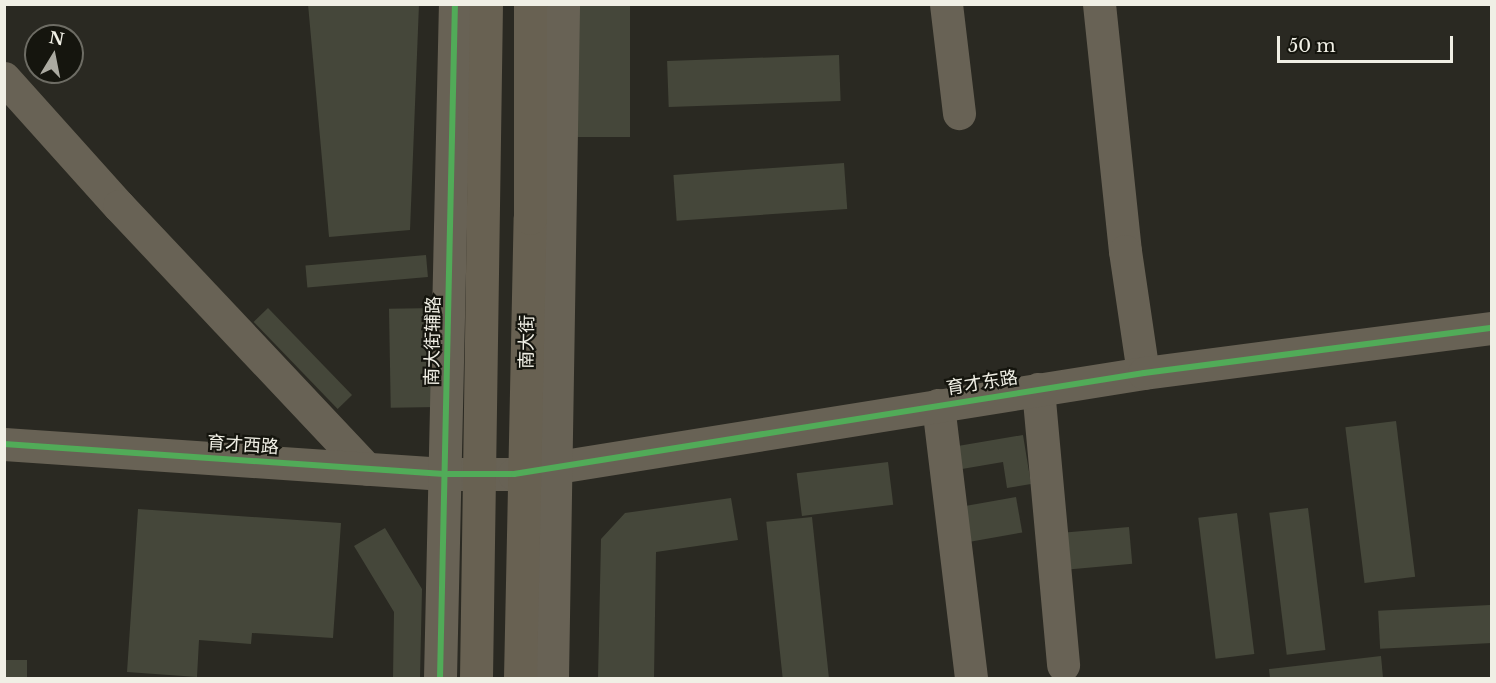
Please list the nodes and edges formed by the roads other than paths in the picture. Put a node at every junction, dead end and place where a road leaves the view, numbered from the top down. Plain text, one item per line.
1 (455, 4) edge
2 (486, 4) edge
3 (530, 4) edge
4 (563, 4) edge
5 (946, 4) edge
6 (1099, 4) edge
7 (4, 78) edge
8 (959, 113) dead end
9 (1491, 313) edge
10 (1491, 328) edge
11 (1141, 359) junction
12 (1038, 389) junction
13 (938, 405) junction
14 (4, 424) edge
15 (4, 444) edge
16 (356, 458) junction
17 (540, 462) junction
18 (444, 464) junction
19 (479, 466) junction
20 (1063, 665) dead end
21 (440, 678) edge
22 (476, 678) edge
23 (519, 678) edge
24 (552, 678) edge
25 (971, 678) edge

1 - 18 street, 南大街辅路
2 - 19 main road
3 - 17 main road, 南大街
4 - 17 street
5 - 8 street
6 - 11 street
7 - 16 street
9 - 11 street, 育才东路
10 - 12 street, 育才东路
11 - 17 street, 育才东路
12 - 13 street, 育才东路
12 - 20 street
13 - 17 street, 育才东路
13 - 25 street
14 - 16 street, 育才西路
15 - 16 street, 育才西路
16 - 18 street, 育才西路
17 - 19 street, 育才东路
17 - 23 main road, 南大街
17 - 24 street
18 - 19 street, 育才西路
18 - 21 street, 南大街辅路
19 - 22 main road

